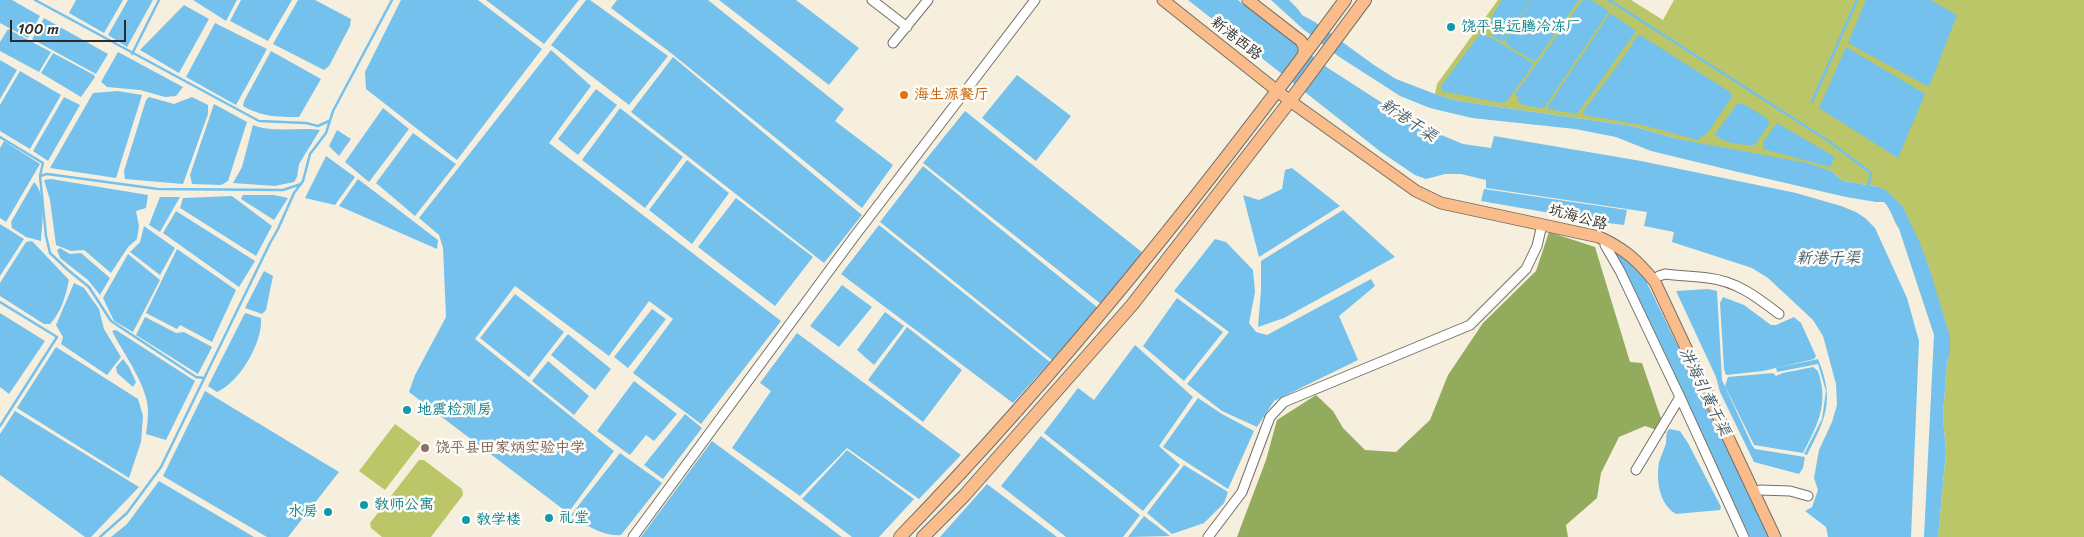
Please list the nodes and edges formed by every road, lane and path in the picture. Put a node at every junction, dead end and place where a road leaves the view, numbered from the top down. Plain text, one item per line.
1 (872, 0) edge
2 (928, 0) edge
3 (1035, 0) edge
4 (1163, 0) edge
5 (1248, 0) edge
6 (1345, 0) edge
7 (1366, 0) edge
8 (907, 27) junction
9 (894, 43) dead end
10 (1307, 45) junction
11 (1280, 86) junction
12 (1290, 101) junction
13 (1541, 229) dead end
14 (1605, 245) dead end
15 (1659, 276) dead end
16 (1779, 314) dead end
17 (1680, 397) junction
18 (1636, 470) dead end
19 (1760, 490) dead end
20 (1808, 496) dead end
21 (633, 537) edge
22 (900, 537) edge
23 (923, 537) edge
24 (1208, 537) edge
25 (1744, 537) edge
26 (1775, 537) edge

1 - 8 street
2 - 8 street
3 - 21 street
4 - 11 main road, 新港西路
5 - 10 main road
6 - 10 highway
7 - 12 highway
8 - 9 street
10 - 11 highway
11 - 12 main road, 新港西路
11 - 22 highway
12 - 23 highway
12 - 26 main road, 坑海公路
13 - 24 street
14 - 17 street
15 - 16 street
17 - 18 street
17 - 25 street
19 - 20 street

